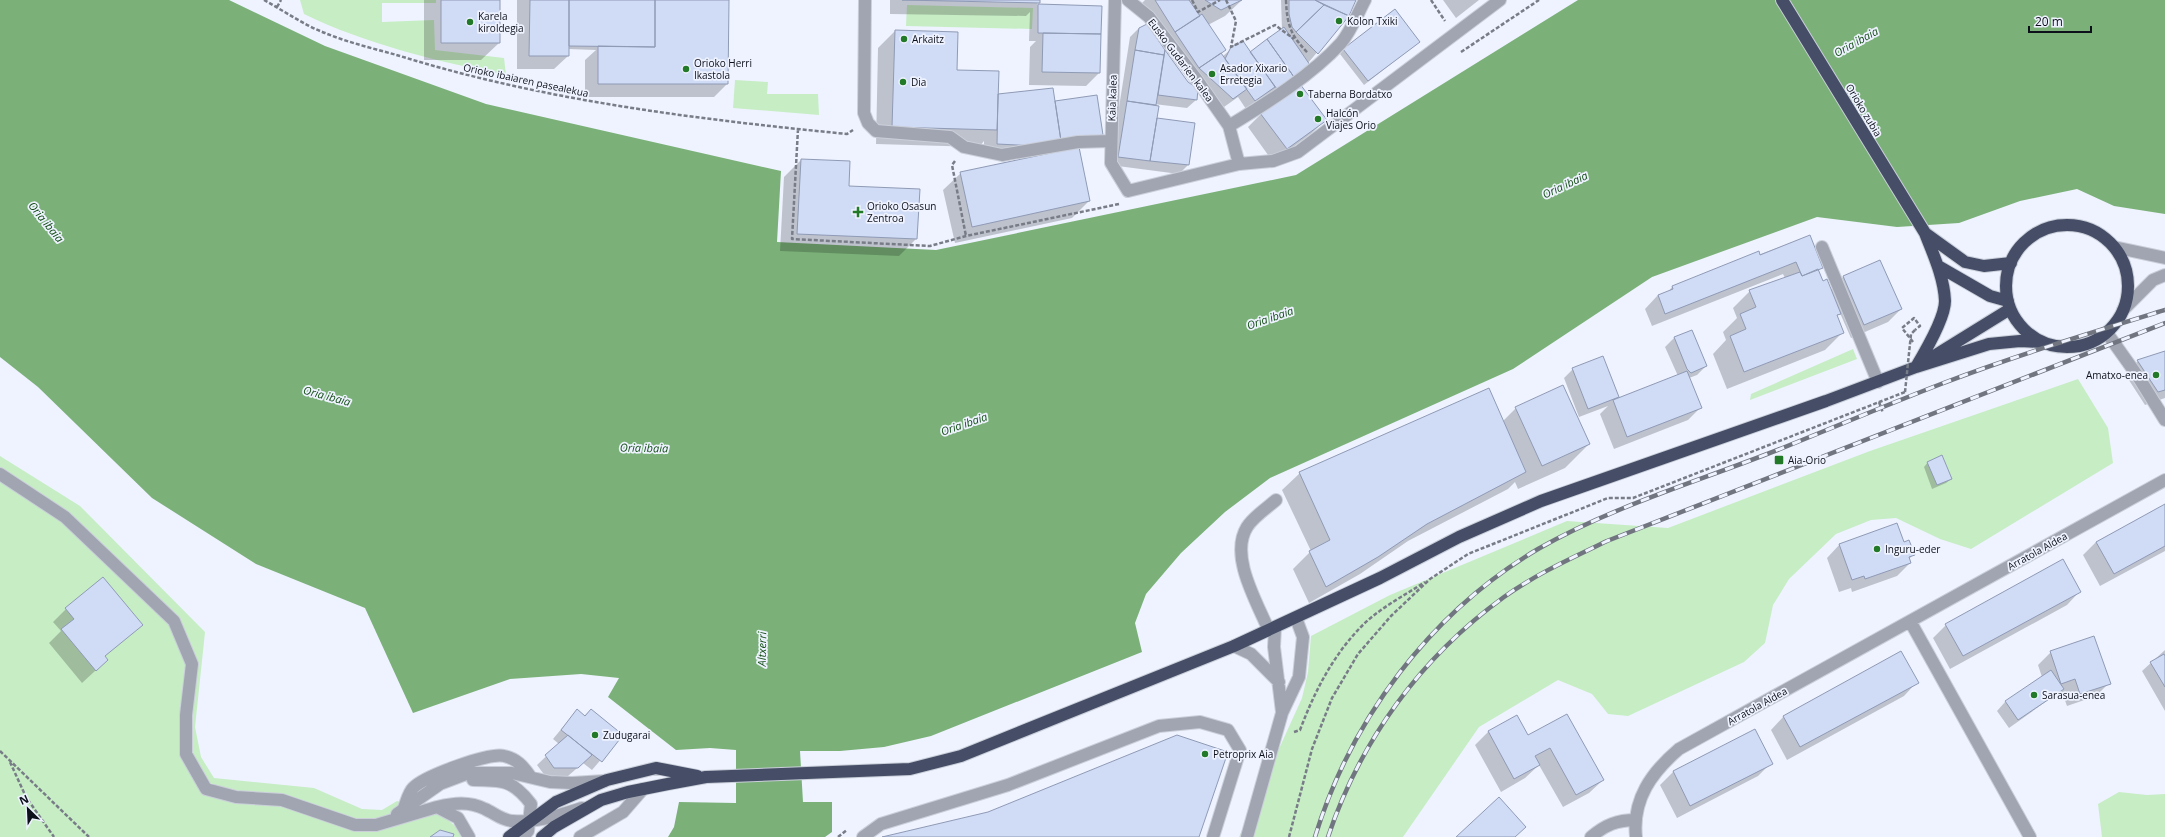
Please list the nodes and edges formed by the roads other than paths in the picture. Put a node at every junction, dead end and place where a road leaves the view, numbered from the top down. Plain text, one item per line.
1 (865, 0) edge
2 (1115, 0) edge
3 (1128, 0) edge
4 (1365, 0) edge
5 (1500, 0) edge
6 (1782, 0) edge
7 (1229, 126) junction
8 (1110, 141) junction
9 (1239, 164) junction
10 (1925, 233) junction
11 (1822, 247) dead end
12 (2114, 247) junction
13 (2165, 258) edge
14 (2010, 263) junction
15 (1938, 266) junction
16 (2165, 275) edge
17 (2009, 305) junction
18 (2123, 310) junction
19 (2107, 333) junction
20 (2042, 342) junction
21 (1916, 367) junction
22 (1878, 382) junction
23 (2165, 420) edge
24 (0, 474) edge
25 (2165, 480) edge
26 (1276, 500) dead end
27 (1296, 618) junction
28 (1910, 621) junction
29 (1272, 629) junction
30 (1234, 646) junction
31 (1278, 682) junction
32 (1282, 713) junction
33 (530, 776) junction
34 (706, 777) junction
35 (607, 780) junction
36 (440, 784) junction
37 (643, 789) junction
38 (591, 805) junction
39 (437, 807) junction
40 (403, 811) junction
41 (530, 820) junction
42 (1636, 820) junction
43 (376, 825) junction
44 (469, 837) edge
45 (509, 837) edge
46 (523, 837) edge
47 (542, 837) edge
48 (580, 837) edge
49 (863, 837) edge
50 (1213, 837) edge
51 (1247, 837) edge
52 (1590, 837) edge
53 (1636, 837) edge
54 (2030, 837) edge

1 - 8 street
2 - 8 street, Kaia kalea
3 - 7 street, Eusko Gudarien kalea
4 - 7 street
5 - 9 street
6 - 10 highway, Orioko zubia
7 - 9 street
8 - 9 street, Kaia kalea
10 - 14 highway
10 - 15 highway
11 - 22 street
12 - 13 street
12 - 14 highway
12 - 18 highway
14 - 17 highway
15 - 17 highway
15 - 21 highway
16 - 18 street
17 - 20 highway
17 - 21 highway
18 - 19 highway
19 - 20 highway
19 - 23 street
20 - 21 highway
21 - 22 highway
22 - 27 highway
24 - 43 street
25 - 28 street, Arratola Aldea
26 - 29 street
27 - 29 highway
27 - 32 street
28 - 42 street, Arratola Aldea
28 - 54 street
29 - 30 highway
29 - 31 street
30 - 31 street
30 - 34 highway
31 - 32 street
32 - 51 street
33 - 35 street
33 - 36 street
33 - 40 street
34 - 35 highway
34 - 37 highway
35 - 41 highway
36 - 40 street
36 - 41 street
37 - 38 highway
37 - 48 street
38 - 41 street
38 - 47 highway
39 - 41 street
39 - 43 street
39 - 44 street
40 - 43 street
41 - 45 highway
41 - 46 street
42 - 52 street
42 - 53 street, Arratola Aldea
49 - 50 street

